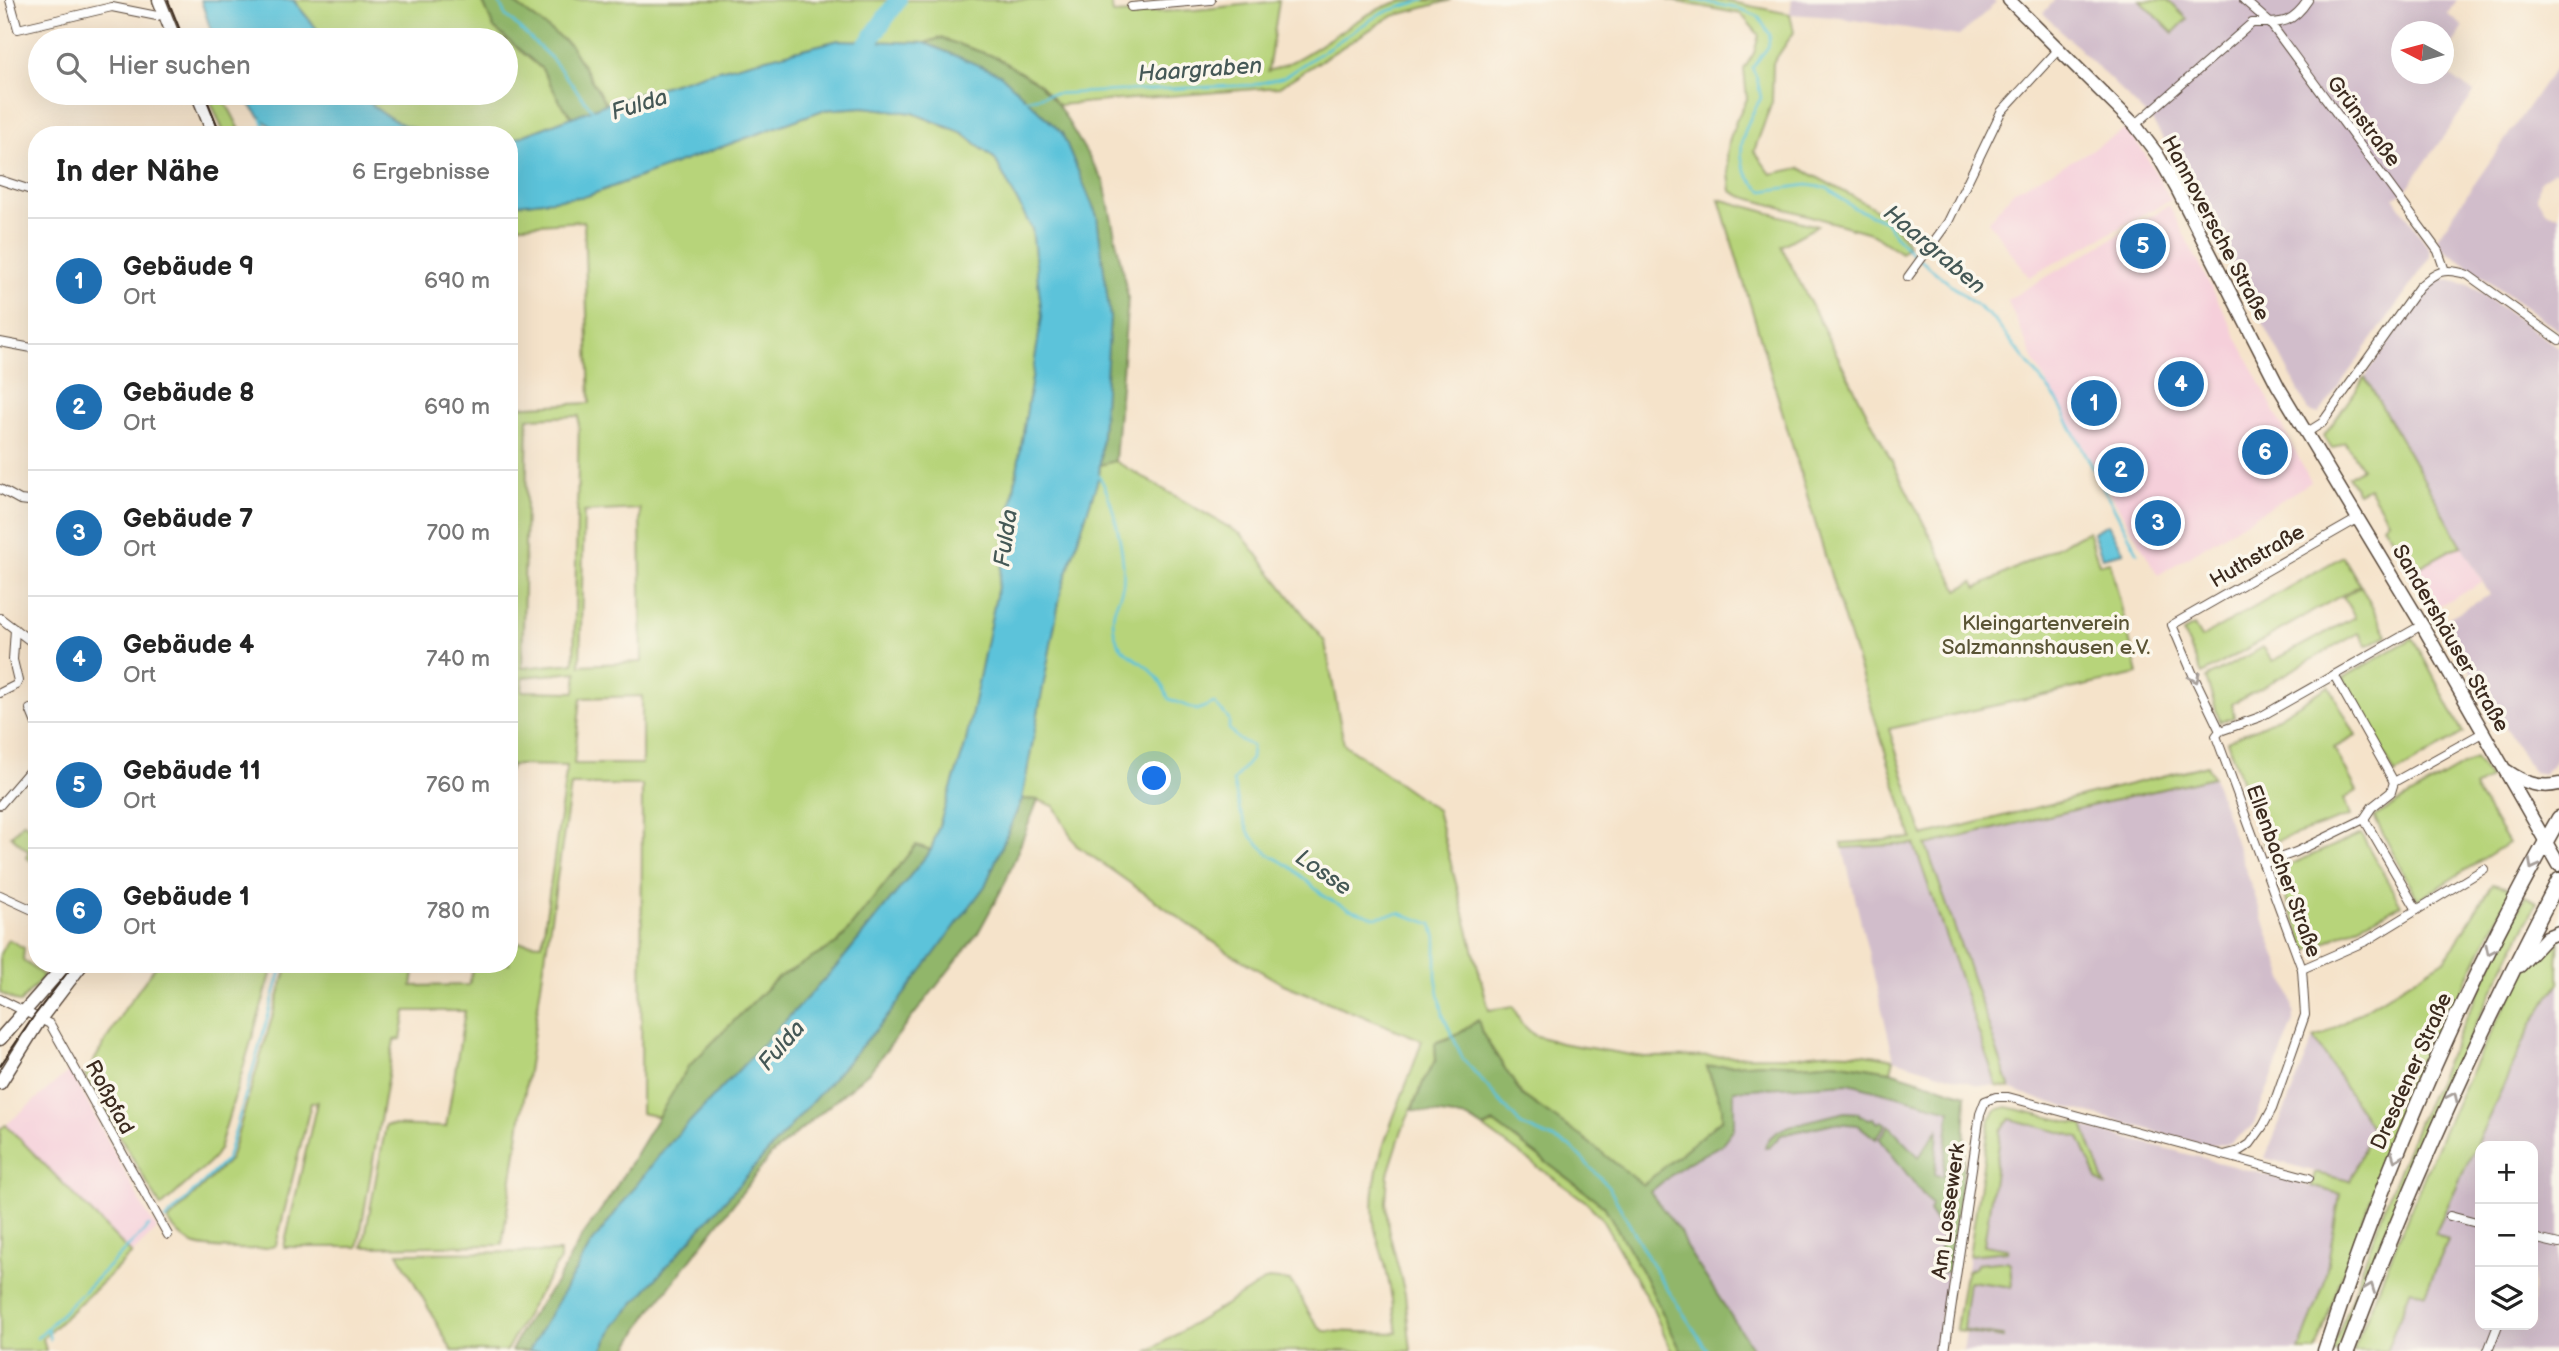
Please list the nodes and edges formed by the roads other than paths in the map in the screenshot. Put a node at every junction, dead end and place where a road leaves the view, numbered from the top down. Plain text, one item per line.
1 (10, 0) edge
2 (159, 0) edge
3 (1204, 0) edge
4 (1211, 0) edge
5 (2009, 0) edge
6 (2244, 0) edge
7 (2308, 0) edge
8 (111, 3) edge
9 (1131, 7) dead end
10 (164, 13) junction
11 (2270, 23) junction
12 (171, 28) edge
13 (2060, 48) junction
14 (202, 105) edge
15 (2135, 125) junction
16 (210, 126) edge
17 (0, 180) edge
18 (28, 189) edge
19 (2445, 271) junction
20 (1908, 277) dead end
21 (2559, 340) edge
22 (0, 342) edge
23 (28, 347) edge
24 (2306, 433) junction
25 (0, 489) edge
26 (28, 501) edge
27 (2359, 518) junction
28 (0, 618) edge
29 (2172, 625) joint
30 (2422, 625) junction
31 (15, 629) junction
32 (28, 639) edge
33 (2334, 675) junction
34 (0, 693) edge
35 (2220, 731) junction
36 (2484, 732) junction
37 (2505, 770) junction
38 (28, 772) edge
39 (2394, 782) junction
40 (2559, 784) edge
41 (0, 805) edge
42 (2559, 818) edge
43 (2364, 819) junction
44 (2546, 841) junction
45 (2263, 864) junction
46 (2559, 865) edge
47 (2484, 869) dead end
48 (2559, 880) edge
49 (0, 895) edge
50 (28, 909) edge
51 (2417, 910) junction
52 (2559, 932) edge
53 (2302, 969) junction
54 (58, 973) edge
55 (75, 973) edge
56 (2510, 977) junction
57 (0, 999) edge
58 (24, 1011) junction
59 (40, 1019) junction
60 (0, 1039) edge
61 (0, 1083) edge
62 (2224, 1155) junction
63 (2309, 1178) dead end
64 (2450, 1216) dead end
65 (2475, 1223) edge
66 (168, 1235) dead end
67 (2538, 1239) edge
68 (2559, 1244) edge
69 (2496, 1330) edge
70 (1945, 1351) edge
71 (2325, 1351) edge
72 (2347, 1351) edge
73 (2488, 1351) edge

1 - 8 street
2 - 10 main road
3 - 4 street
3 - 9 street
5 - 13 main road, Hannoversche Straße
6 - 11 street, Grünstraße
7 - 11 street
8 - 10 street
10 - 12 main road
11 - 15 street
11 - 19 street, Grünstraße
13 - 15 main road, Hannoversche Straße
13 - 20 street
14 - 16 main road
15 - 24 main road, Hannoversche Straße
17 - 18 street
19 - 21 street
19 - 24 street
22 - 23 street
24 - 27 main road, Sandershäuser Straße
25 - 26 street
27 - 29 street, Huthstraße
27 - 30 main road, Sandershäuser Straße
28 - 31 street
29 -> 35 street, Ellenbacher Straße
30 - 33 street
30 - 36 main road, Sandershäuser Straße
31 - 32 street
31 - 34 street
33 - 35 street
33 - 39 street
35 - 45 street, Ellenbacher Straße
36 - 37 main road, Sandershäuser Straße
36 - 39 street
37 - 40 main road
37 - 44 main road, Sandershäuser Straße
38 - 41 street
39 - 43 street
42 - 44 main road, Dresdener Straße
43 - 45 street
43 - 51 street
44 - 46 main road, Sandershäuser Straße
44 -> 71 main road, Dresdener Straße
45 - 53 street, Ellenbacher Straße
47 - 51 street
48 - 56 main road
49 - 50 street
51 - 53 street
52 - 56 main road
53 - 62 street, Ellenbacher Straße
54 - 58 main road
55 - 59 main road
72 -> 56 main road
57 - 58 street, Roßpfad
58 - 59 street, Roßpfad
58 - 60 main road
59 - 61 main road
59 - 66 street, Roßpfad
62 - 63 street
62 - 70 street, Am Lossewerk
64 - 65 street
67 - 68 street
69 - 73 street

